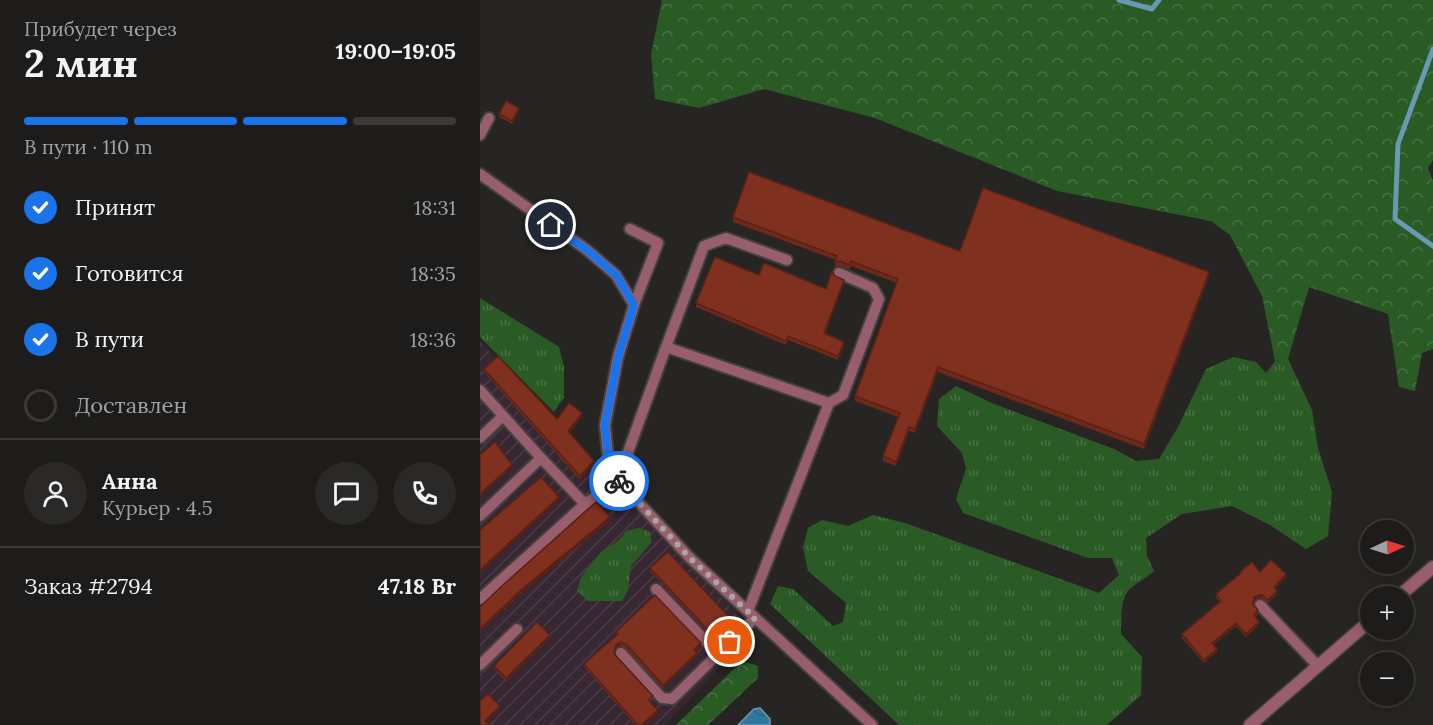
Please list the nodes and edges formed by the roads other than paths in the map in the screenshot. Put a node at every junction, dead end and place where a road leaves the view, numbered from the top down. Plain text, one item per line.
1 (489, 118) dead end
2 (480, 135) edge
3 (480, 174) edge
4 (630, 229) dead end
5 (787, 260) dead end
6 (839, 273) dead end
7 (634, 305) junction
8 (666, 346) junction
9 (480, 390) edge
10 (829, 403) junction
11 (503, 416) junction
12 (480, 438) edge
13 (541, 458) junction
14 (618, 480) junction
15 (585, 504) junction
16 (480, 516) edge
17 (1433, 567) edge
18 (1411, 586) edge
19 (656, 589) dead end
20 (480, 599) edge
21 (1260, 606) dead end
22 (752, 614) junction
23 (516, 629) dead end
24 (1360, 630) edge
25 (621, 653) dead end
26 (718, 654) junction
27 (480, 665) edge
28 (1318, 666) junction
29 (872, 725) edge
30 (1250, 725) edge

1 - 2 lane
3 - 7 lane
4 - 7 lane
5 - 8 lane
6 - 10 lane
7 - 14 lane
8 - 10 lane
8 - 14 lane
9 - 11 lane
10 - 22 lane
11 - 12 lane
11 - 13 lane
13 - 15 lane
13 - 16 lane
14 - 15 lane
14 - 22 lane
15 - 20 lane
17 - 18 street
19 - 26 lane
21 - 28 lane
22 - 26 lane
22 - 29 lane
23 - 27 lane
24 - 28 street
25 - 26 lane
28 - 30 street

